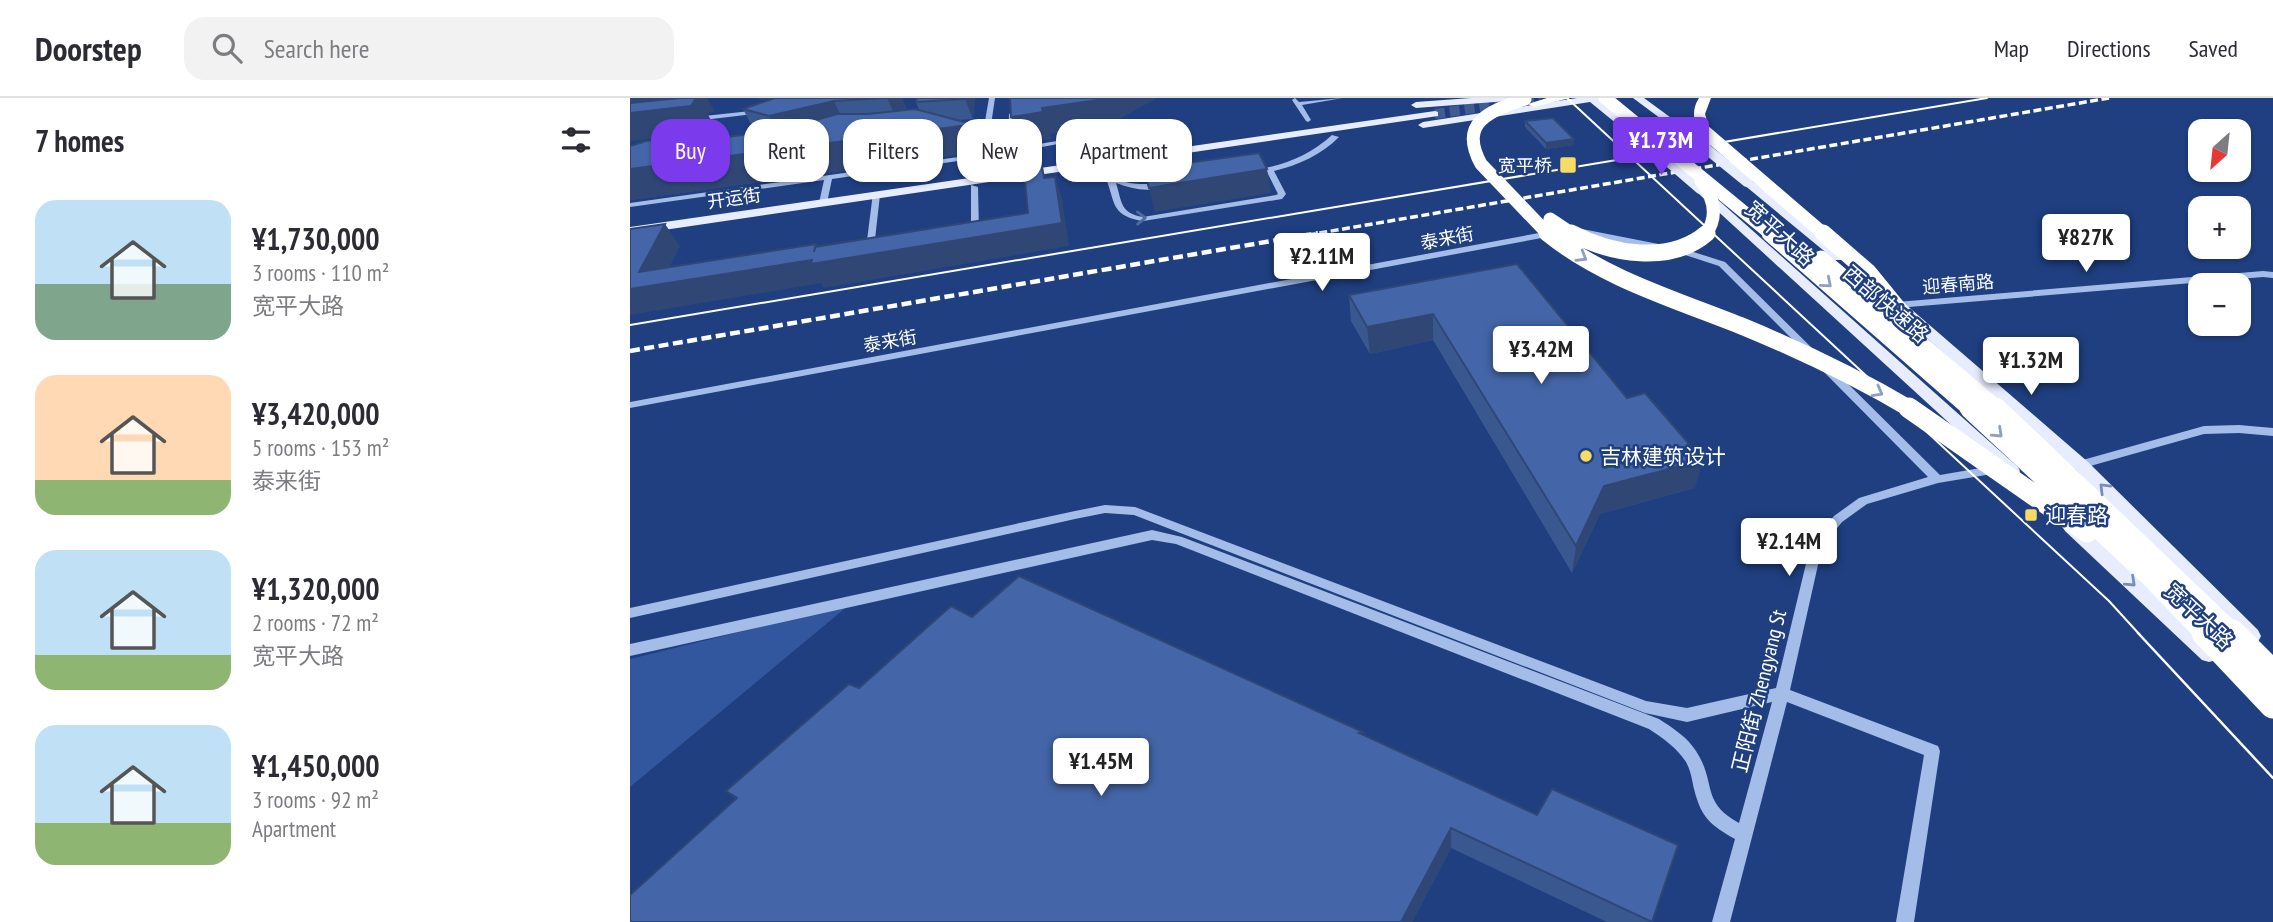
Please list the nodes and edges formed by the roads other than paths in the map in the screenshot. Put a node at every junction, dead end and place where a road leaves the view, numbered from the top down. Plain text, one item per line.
1 (992, 98) edge
2 (1044, 98) edge
3 (1340, 98) edge
4 (1508, 98) edge
5 (1530, 98) edge
6 (1564, 98) edge
7 (1592, 98) edge
8 (1605, 98) edge
9 (1625, 98) edge
10 (1638, 98) edge
11 (1705, 98) edge
12 (1296, 101) edge
13 (1439, 102) junction
14 (1389, 108) dead end
15 (1377, 110) dead end
16 (764, 111) edge
17 (1353, 114) dead end
18 (1435, 114) tunnel mouth
19 (700, 119) edge
20 (989, 119) edge
21 (1012, 119) edge
22 (1314, 119) joint
23 (1457, 120) junction
24 (1294, 122) dead end
25 (1335, 137) junction
26 (957, 159) edge
27 (1192, 161) edge
28 (1687, 163) junction
29 (1270, 170) junction
30 (1257, 172) edge
31 (957, 175) edge
32 (829, 178) edge
33 (1056, 180) edge
34 (799, 182) edge
35 (827, 182) edge
36 (1110, 182) edge
37 (1124, 182) edge
38 (1170, 185) edge
39 (974, 187) junction
40 (881, 195) junction
41 (823, 203) junction
42 (630, 205) edge
43 (986, 230) edge
44 (630, 231) edge
45 (975, 232) junction
46 (962, 234) edge
47 (883, 246) edge
48 (870, 248) junction
49 (856, 250) edge
50 (2273, 275) edge
51 (1897, 305) junction
52 (1938, 358) junction
53 (630, 405) edge
54 (2273, 432) edge
55 (2082, 466) junction
56 (2009, 468) junction
57 (1937, 479) junction
58 (2151, 577) junction
59 (630, 613) edge
60 (630, 650) edge
61 (2273, 658) edge
62 (2273, 674) edge
63 (1782, 694) junction
64 (2273, 705) edge
65 (2273, 720) edge
66 (1744, 835) junction
67 (1721, 922) edge
68 (1905, 922) edge

1 - 20 street
2 - 21 street
3 - 12 street
4 - 13 main road
5 -> 58 highway, bridge
6 - 28 highway, bridge
7 - 23 main road, 开运街
7 - 56 main road, 宽平大路, bridge
8 - 28 highway, 西部快速路, bridge
9 - 52 highway, 西部快速路, bridge
10 - 51 main road, 宽平大路, bridge
11 - 52 highway, bridge
12 - 22 street
13 - 14 main road
13 - 23 main road
15 - 17 main road
16 - 19 street
18 - 40 main road, 开运街
22 - 24 main road
23 - 25 main road, 开运街
25 - 27 main road, 开运街
25 - 29 street
26 - 32 street
28 -> 58 highway, 西部快速路, bridge
29 - 30 street
36 -> 29 street
31 - 40 main road, 开运街
33 - 39 main road, 开运街
34 - 42 street
35 - 41 street
37 - 38 street
39 - 40 main road, 开运街
39 - 45 street
40 - 41 main road, 开运街
40 - 48 street
41 - 44 main road, 开运街
43 - 45 street
45 - 46 street
47 - 48 street
48 - 49 street
50 - 51 street, 迎春南路
51 - 55 main road, 宽平大路
52 - 62 highway, 西部快速路, bridge
53 - 57 street, 泰来街
54 - 55 street
55 - 56 street, 正阳街 Zhengyang St
61 -> 55 main road, 宽平大路
56 - 57 street, 正阳街 Zhengyang St
56 -> 65 main road, 宽平大路
57 - 63 street, 正阳街 Zhengyang St
58 - 64 highway, 西部快速路, bridge
59 - 63 street
60 - 66 street
63 - 66 street, 正阳街 Zhengyang St
63 - 68 street
66 - 67 street, 正阳街 Zhengyang St

